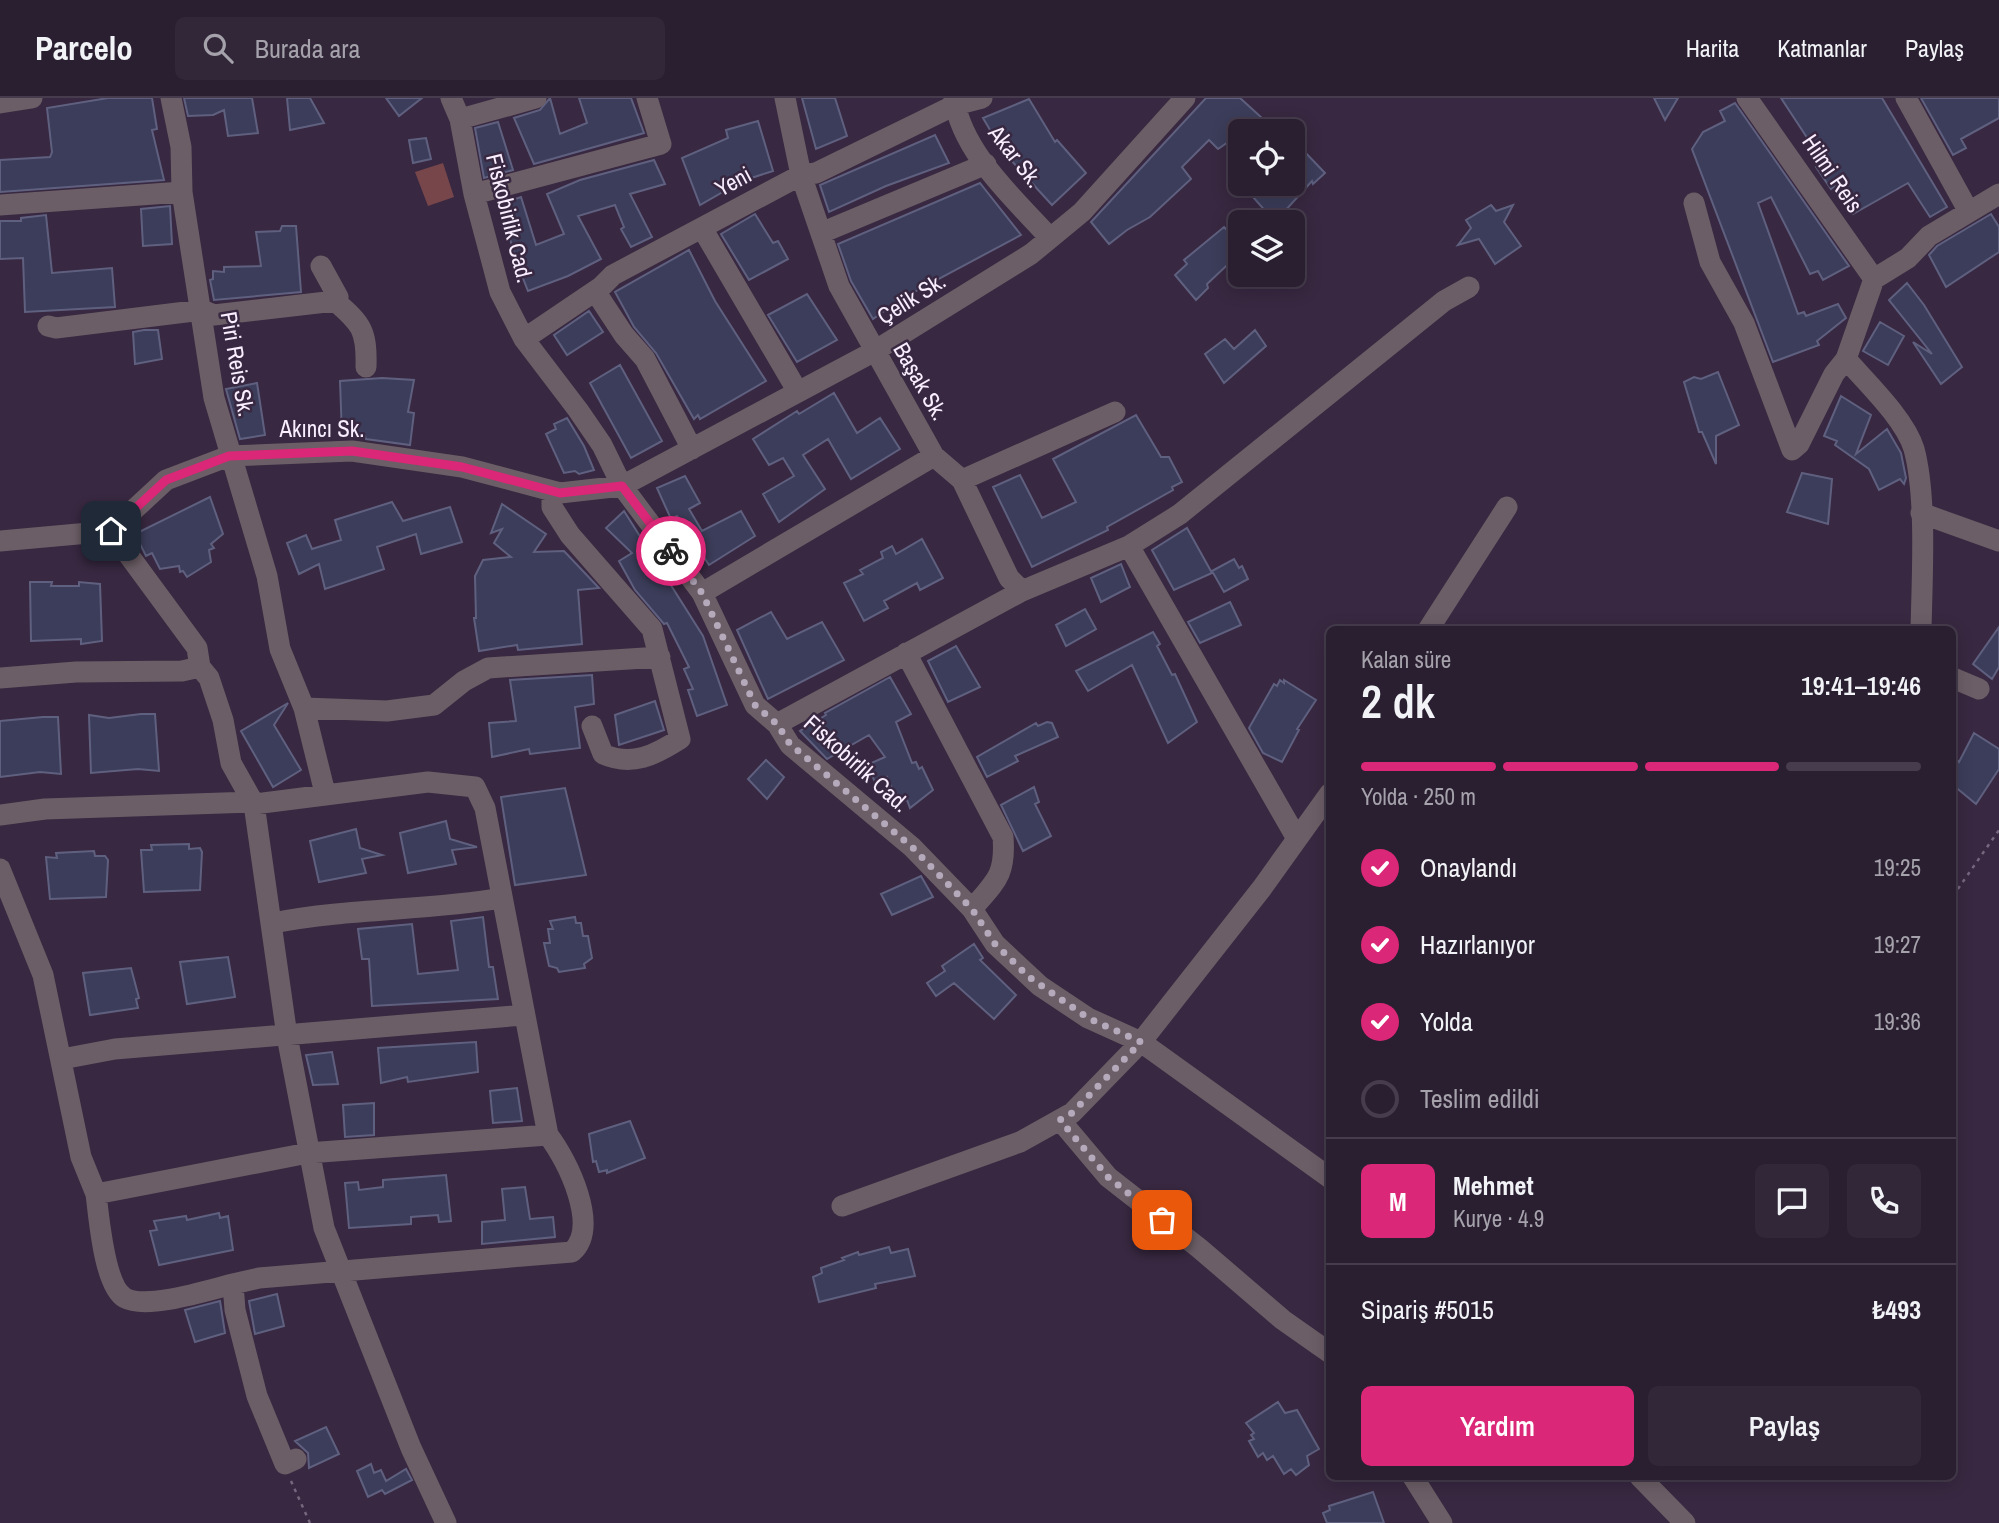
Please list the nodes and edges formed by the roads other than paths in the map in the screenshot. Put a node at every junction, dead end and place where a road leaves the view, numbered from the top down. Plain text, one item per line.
1 (32, 98) edge
2 (171, 98) edge
3 (451, 98) edge
4 (536, 98) edge
5 (647, 98) edge
6 (785, 98) edge
7 (982, 98) edge
8 (1185, 98) edge
9 (1747, 98) edge
10 (1906, 98) edge
11 (955, 102) edge
12 (0, 103) edge
13 (460, 119) junction
14 (986, 164) junction
15 (801, 175) junction
16 (182, 192) junction
17 (474, 194) junction
18 (1999, 194) edge
19 (1694, 203) dead end
20 (0, 205) edge
21 (1969, 212) junction
22 (702, 228) junction
23 (821, 233) junction
24 (1050, 238) junction
25 (321, 266) dead end
26 (1874, 279) junction
27 (1469, 288) dead end
28 (595, 291) junction
29 (335, 301) junction
30 (202, 310) junction
31 (48, 326) dead end
32 (524, 339) junction
33 (873, 352) junction
34 (1846, 359) junction
35 (366, 367) dead end
36 (797, 392) junction
37 (1115, 412) dead end
38 (692, 449) junction
39 (229, 456) junction
40 (933, 456) junction
41 (962, 480) junction
42 (622, 486) junction
43 (551, 491) junction
44 (1507, 508) dead end
45 (1921, 513) junction
46 (111, 531) junction
47 (0, 541) edge
48 (1999, 541) edge
49 (1129, 546) junction
50 (1022, 591) junction
51 (702, 593) junction
52 (1431, 626) edge
53 (1921, 626) edge
54 (905, 653) junction
55 (660, 657) junction
56 (200, 667) junction
57 (0, 678) edge
58 (1956, 679) edge
59 (1979, 689) dead end
60 (304, 708) junction
61 (777, 724) junction
62 (592, 726) dead end
63 (325, 793) junction
64 (1326, 798) edge
65 (253, 803) junction
66 (0, 815) edge
67 (1296, 837) junction
68 (0, 869) edge
69 (502, 898) junction
70 (972, 909) junction
71 (273, 923) junction
72 (524, 1015) junction
73 (287, 1036) junction
74 (1141, 1042) junction
75 (62, 1059) junction
76 (1060, 1120) junction
77 (548, 1135) junction
78 (308, 1153) junction
79 (1326, 1175) edge
80 (96, 1194) junction
81 (842, 1206) dead end
82 (338, 1270) junction
83 (233, 1284) junction
84 (1326, 1350) edge
85 (291, 1462) road end
86 (1415, 1480) edge
87 (1643, 1480) edge
88 (446, 1523) edge
89 (1442, 1523) edge
90 (1685, 1523) edge

1 - 12 street
2 - 16 street, Piri Reis Sk.
3 - 13 street, Fiskobirlik Cad.
4 - 13 street
5 - 17 street
6 - 15 street, Başak Sk.
7 - 11 street, Yeni
8 - 24 street, Çelik Sk.
9 - 26 street, Hilmi Reis
10 - 21 street
11 - 14 street, Akar Sk.
11 - 15 street, Yeni
13 - 17 street, Fiskobirlik Cad.
14 - 23 street
14 - 24 street, Akar Sk.
15 - 22 street, Yeni
15 - 23 street, Başak Sk.
16 - 20 street
16 - 30 street, Piri Reis Sk.
17 - 32 street, Fiskobirlik Cad.
18 - 21 street
19 - 34 street
21 - 26 street
22 - 28 street, Yeni
22 - 36 street
23 - 33 street, Başak Sk.
24 - 33 street, Çelik Sk.
25 - 29 street
26 - 34 street
27 - 49 street
28 - 32 street, Yeni
28 - 38 street
29 - 30 street
29 - 35 street
30 - 31 street
30 - 39 street, Piri Reis Sk.
32 - 42 street, Fiskobirlik Cad.
33 - 36 street, Çelik Sk.
33 - 40 street, Başak Sk.
34 - 45 street
36 - 38 street, Çelik Sk.
37 - 41 street
38 - 42 street, Çelik Sk.
39 - 43 street, Akıncı Sk.
39 - 46 street, Akıncı Sk.
39 - 60 street, Piri Reis Sk.
40 - 41 street, Başak Sk.
40 - 51 street
41 - 50 street, Başak Sk.
42 - 43 street, Akıncı Sk.
42 - 51 street, Fiskobirlik Cad.
43 - 55 street
44 - 52 street
45 - 48 street
45 - 53 street
46 - 47 street
46 - 56 street
49 - 50 street
49 - 67 street
50 - 54 street
51 - 61 street, Fiskobirlik Cad.
54 - 61 street
54 - 70 street
55 - 60 street
55 - 62 street
56 - 57 street
56 - 65 street
58 - 59 street
60 - 63 street, Piri Reis Sk.
61 - 70 street, Fiskobirlik Cad.
63 - 65 street
63 - 69 street
64 - 67 street
65 - 66 street
65 - 71 street
67 - 74 street
68 - 75 street
69 - 71 street
69 - 72 street
70 - 74 street, Fiskobirlik Cad.
71 - 73 street
72 - 73 street
72 - 77 street
73 - 75 street
73 - 78 street
74 - 76 street
74 - 79 street, Fiskobirlik Cad.
75 - 80 street
76 - 81 street
76 - 84 street
77 - 78 street
77 - 82 street
78 - 80 street
78 - 82 street
80 - 83 street
82 - 83 street
82 - 88 street
83 - 85 street
86 - 89 street
87 - 90 street

